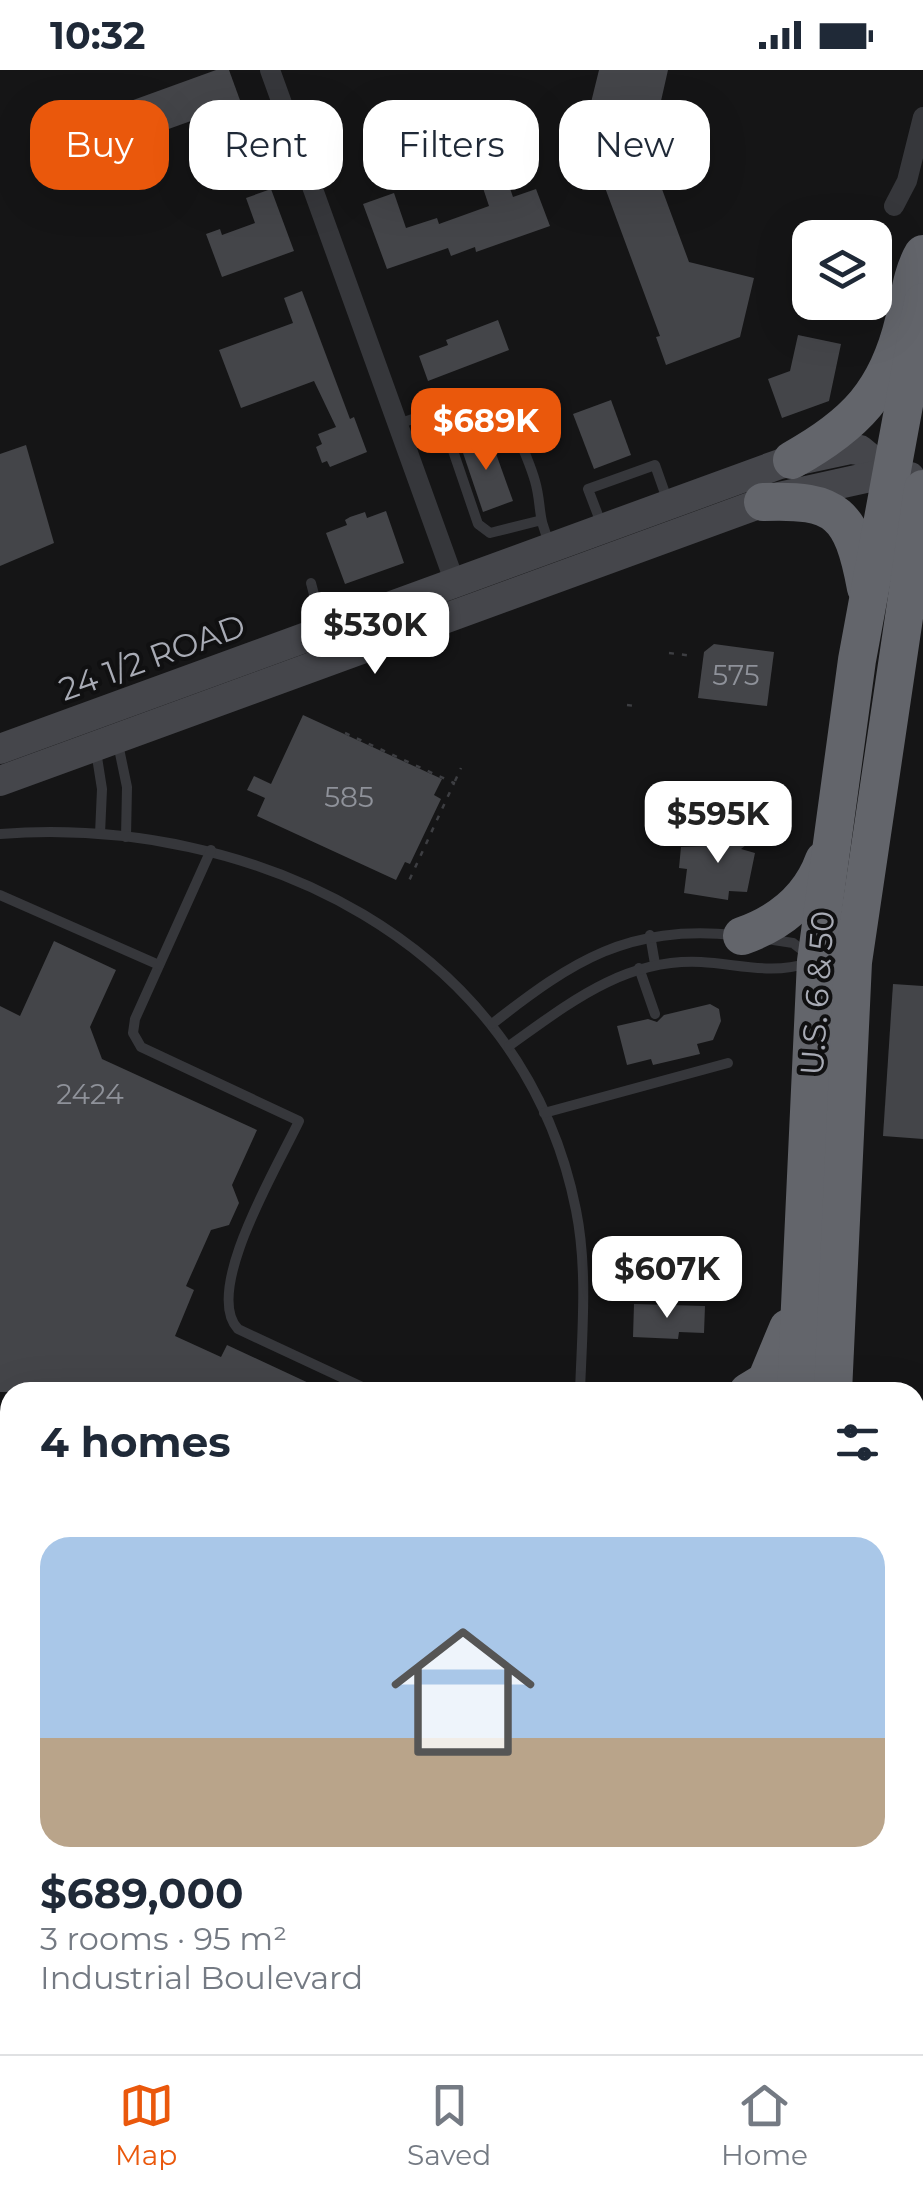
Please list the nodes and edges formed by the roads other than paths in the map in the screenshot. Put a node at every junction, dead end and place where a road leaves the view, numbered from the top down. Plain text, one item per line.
1 (270, 70) edge
2 (923, 117) edge
3 (894, 206) dead end
4 (923, 254) edge
5 (923, 302) edge
6 (504, 406) junction
7 (398, 424) junction
8 (792, 460) junction
9 (906, 476) edge
10 (923, 489) edge
11 (763, 502) junction
12 (669, 504) junction
13 (603, 529) junction
14 (545, 534) junction
15 (311, 583) dead end
16 (455, 583) junction
17 (868, 598) junction
18 (458, 614) junction
19 (323, 632) junction
20 (351, 653) junction
21 (104, 733) junction
22 (0, 749) edge
23 (0, 781) edge
24 (832, 833) junction
25 (0, 834) edge
26 (100, 834) junction
27 (126, 837) junction
28 (211, 850) junction
29 (0, 895) edge
30 (650, 935) junction
31 (742, 936) junction
32 (834, 962) junction
33 (656, 964) junction
34 (160, 965) junction
35 (639, 968) junction
36 (655, 1014) dead end
37 (492, 1024) junction
38 (508, 1046) junction
39 (728, 1063) dead end
40 (544, 1113) junction
41 (801, 1288) junction
42 (352, 1382) edge
43 (580, 1382) edge
44 (764, 1382) edge
45 (796, 1382) edge
46 (834, 1382) edge

1 - 7 street
2 - 3 street
4 - 8 highway
5 - 9 highway, U.S. 6 & 50
6 - 7 lane
6 - 14 lane
6 - 14 lane
7 - 16 street
8 - 9 main road, 24 1/2 ROAD
8 - 12 main road, 24 1/2 ROAD
9 - 11 main road, 24 1/2 ROAD
9 - 17 highway, U.S. 6 & 50
10 - 32 highway, U.S. 6 & 50
11 - 17 highway
11 - 18 main road, 24 1/2 ROAD
12 - 13 main road, 24 1/2 ROAD
12 - 13 lane
13 - 14 main road, 24 1/2 ROAD
14 - 16 main road, 24 1/2 ROAD
14 - 18 main road
15 - 19 lane
16 - 19 main road, 24 1/2 ROAD
16 - 20 main road
17 - 24 highway, U.S. 6 & 50
18 - 20 main road, 24 1/2 ROAD
19 - 21 main road, 24 1/2 ROAD
20 - 21 main road, 24 1/2 ROAD
21 - 22 main road, 24 1/2 ROAD
21 - 23 main road, 24 1/2 ROAD
21 - 26 lane
21 - 27 lane
24 - 31 highway
24 - 32 highway, U.S. 6 & 50
25 - 26 lane
26 - 27 lane
27 - 28 lane
28 - 34 lane
28 - 37 lane
29 - 34 lane
30 - 31 lane
30 - 33 lane
30 - 37 lane
31 - 32 lane
32 - 33 lane
32 - 41 highway, U.S. 6 & 50
32 - 46 highway, U.S. 6 & 50
33 - 35 lane
34 - 42 lane
35 - 36 lane
35 - 38 lane
37 - 38 lane
38 - 40 lane
39 - 40 lane
40 - 43 lane
41 - 44 highway
41 - 45 highway, U.S. 6 & 50

